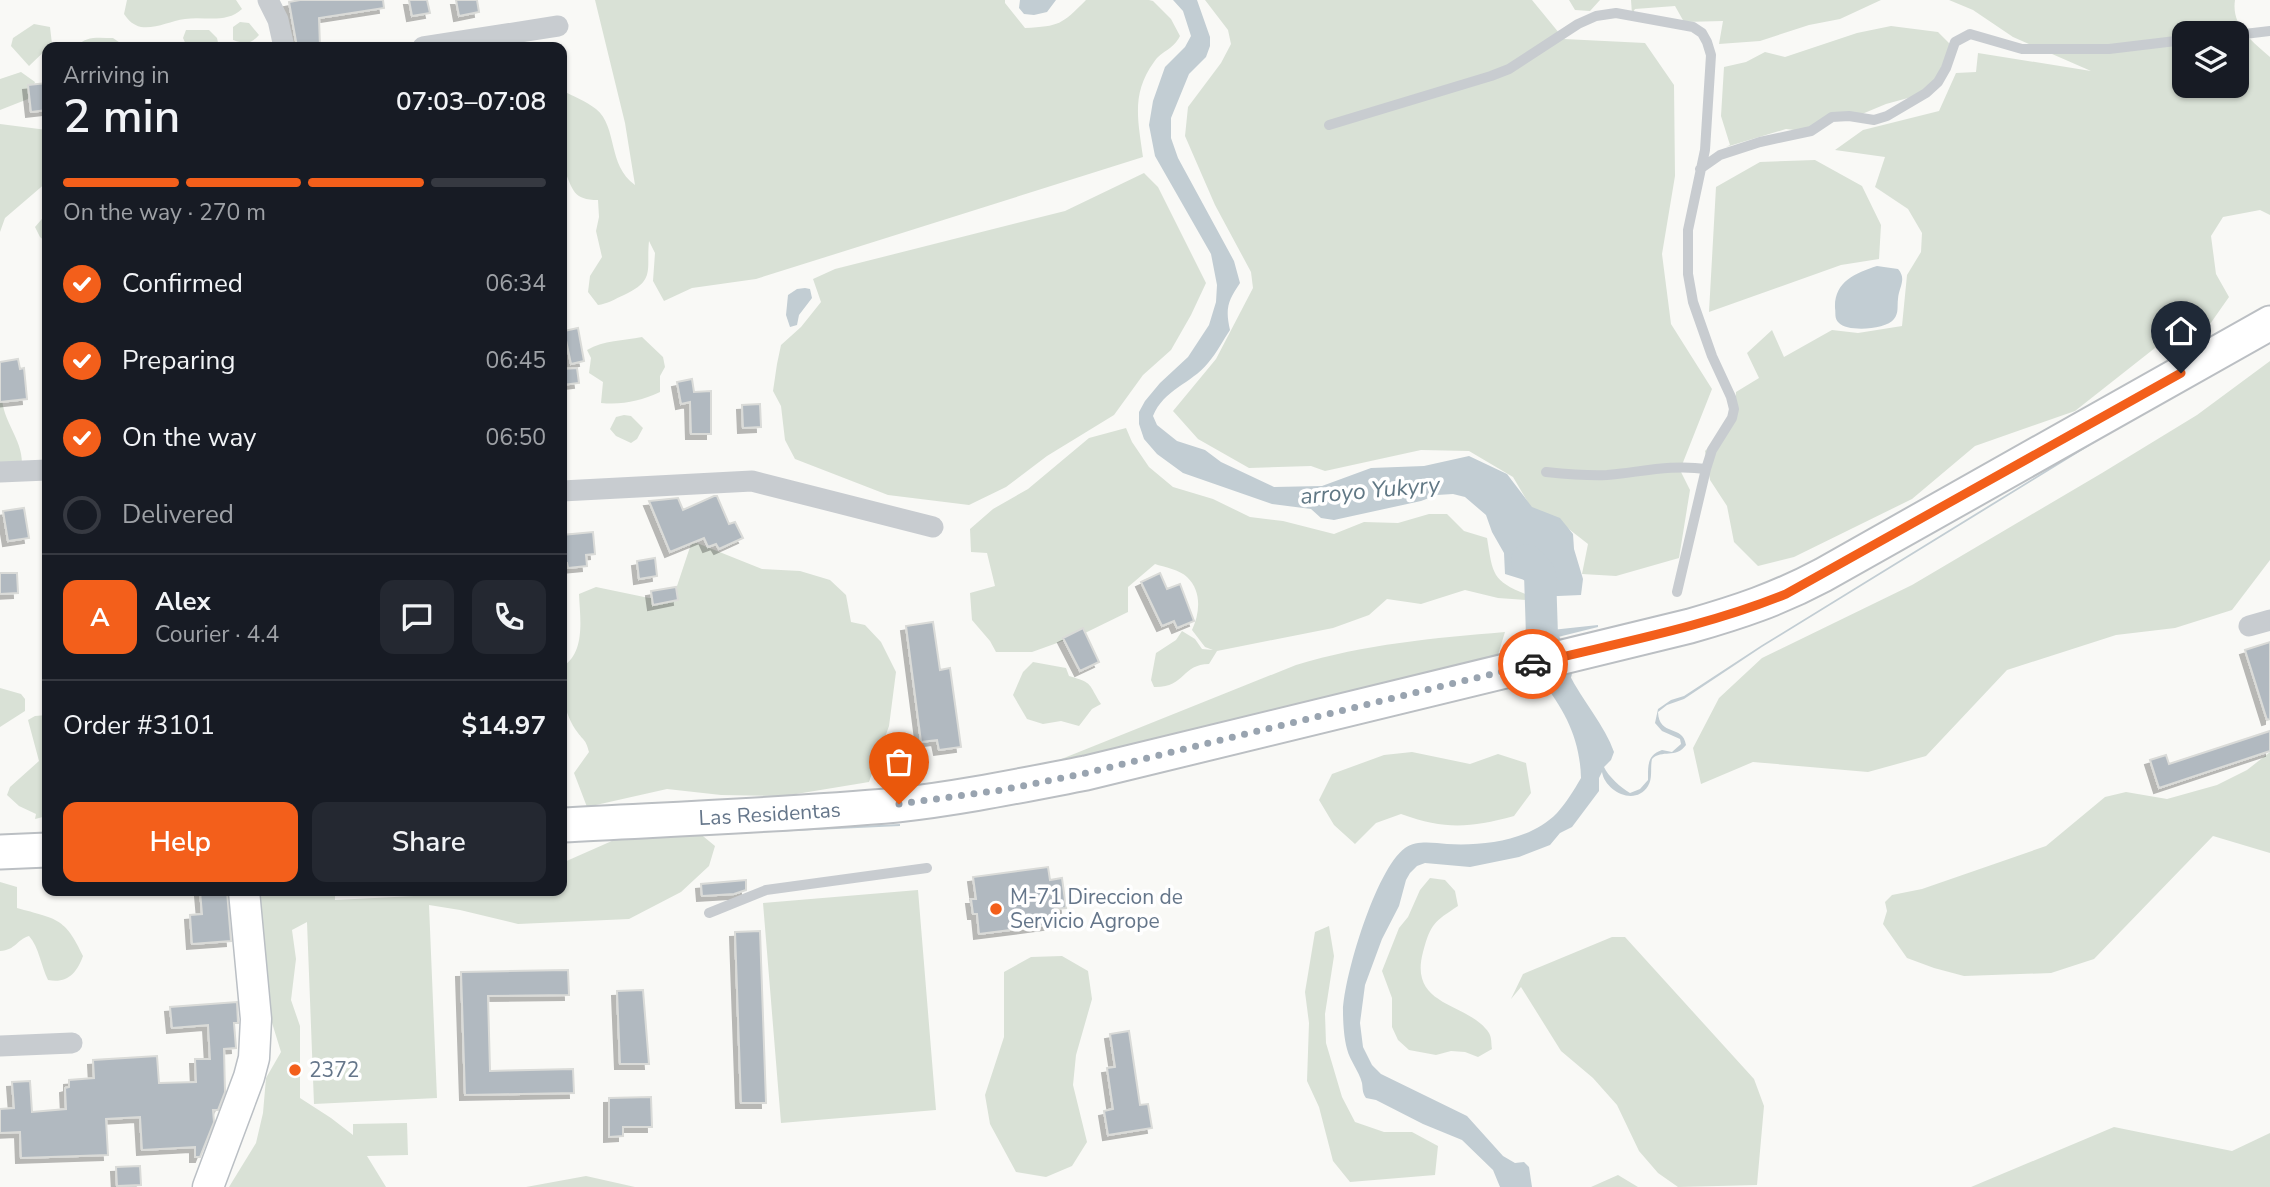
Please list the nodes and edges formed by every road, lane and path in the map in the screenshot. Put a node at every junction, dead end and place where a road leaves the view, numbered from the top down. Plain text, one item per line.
1 (268, 0) edge
2 (558, 26) dead end
3 (2270, 31) edge
4 (2249, 33) edge
5 (2172, 41) edge
6 (283, 42) edge
7 (455, 42) edge
8 (1329, 125) dead end
9 (1700, 169) junction
10 (2270, 323) edge
11 (1706, 469) junction
12 (42, 470) edge
13 (0, 472) edge
14 (1546, 472) dead end
15 (567, 491) edge
16 (933, 527) dead end
17 (1677, 592) dead end
18 (2270, 620) edge
19 (2249, 626) dead end
20 (567, 825) edge
21 (42, 850) edge
22 (0, 852) edge
23 (927, 868) dead end
24 (244, 896) edge
25 (709, 913) dead end
26 (72, 1043) dead end
27 (0, 1046) edge
28 (208, 1187) edge

1 - 6 street
2 - 7 street
3 - 4 lane
5 - 9 lane
8 - 9 lane
9 - 11 lane
10 - 20 main road, Las Residentas
11 - 14 lane
11 - 17 lane
12 - 13 street
15 - 16 street
18 - 19 street
21 - 22 main road
23 - 25 lane
24 - 28 main road
26 - 27 street

